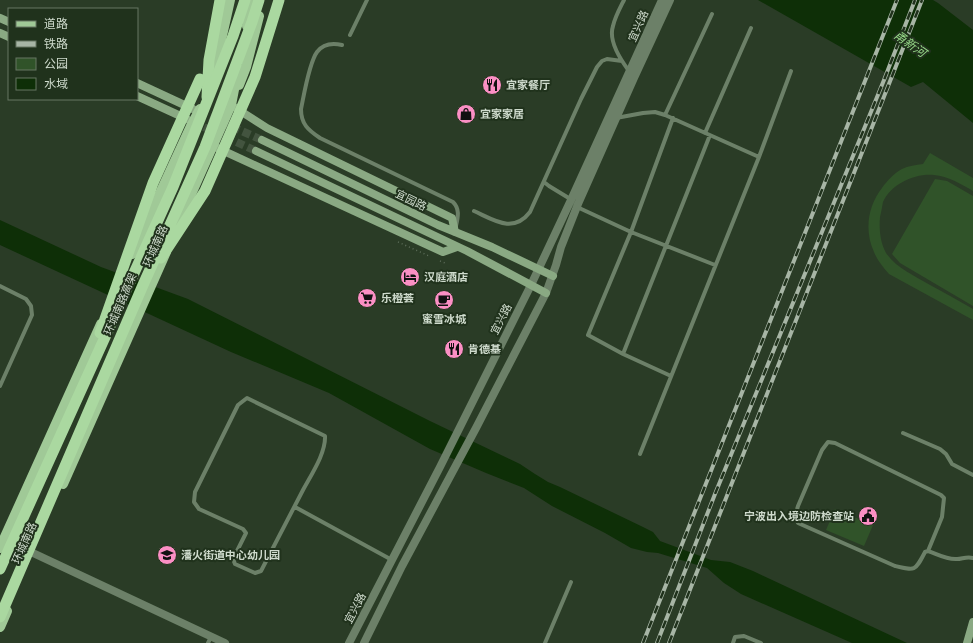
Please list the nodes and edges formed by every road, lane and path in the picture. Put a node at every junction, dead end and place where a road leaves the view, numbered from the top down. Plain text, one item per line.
1 (212, 0) edge
2 (220, 0) edge
3 (230, 0) edge
4 (245, 0) edge
5 (251, 0) edge
6 (259, 0) edge
7 (264, 0) edge
8 (279, 0) edge
9 (367, 0) edge
10 (624, 0) edge
11 (662, 0) edge
12 (670, 0) edge
13 (712, 14) dead end
14 (751, 28) dead end
15 (350, 35) dead end
16 (342, 45) dead end
17 (622, 61) junction
18 (791, 71) dead end
19 (632, 74) junction
20 (138, 83) edge
21 (138, 96) edge
22 (207, 97) junction
23 (231, 105) junction
24 (193, 109) tunnel mouth
25 (665, 115) junction
26 (616, 118) junction
27 (673, 118) junction
28 (187, 119) tunnel mouth
29 (708, 134) junction
30 (262, 140) tunnel mouth
31 (213, 146) junction
32 (256, 151) tunnel mouth
33 (759, 156) junction
34 (544, 182) junction
35 (575, 204) junction
36 (474, 211) dead end
37 (455, 232) junction
38 (631, 232) junction
39 (666, 246) junction
40 (458, 247) junction
41 (715, 266) junction
42 (538, 269) junction
43 (553, 276) junction
44 (531, 284) junction
45 (143, 285) junction
46 (0, 286) edge
47 (546, 293) junction
48 (623, 354) junction
49 (671, 376) junction
50 (0, 386) edge
51 (75, 404) junction
52 (903, 433) dead end
53 (640, 454) dead end
54 (973, 475) edge
55 (295, 506) junction
56 (3, 536) edge
57 (0, 548) edge
58 (928, 551) junction
59 (33, 553) junction
60 (973, 558) edge
61 (392, 560) junction
62 (0, 568) edge
63 (571, 582) dead end
64 (0, 617) edge
65 (973, 622) edge
66 (0, 627) edge
67 (210, 640) edge
68 (225, 643) edge
69 (349, 643) edge
70 (364, 643) edge
71 (545, 643) edge
72 (733, 643) edge
73 (761, 643) edge
74 (967, 643) edge

1 - 51 highway, bridge
2 - 22 highway
3 - 22 main road, 环城南路
4 - 51 highway, 环城南路高架, bridge
5 - 23 main road, 环城南路
6 - 45 highway, 环城南路高架, bridge
7 - 23 main road
8 - 45 highway, bridge
9 - 15 lane
10 - 17 lane
11 - 19 street, 宜兴路
12 - 19 street, 宜兴路
13 - 25 lane
14 - 29 lane
16 - 37 lane
17 - 19 lane
17 - 34 lane
18 - 33 lane
19 - 26 street, 宜兴路
19 - 35 street, 宜兴路
20 - 24 main road
21 - 28 main road
22 - 56 main road, 环城南路
23 - 31 main road, 环城南路
23 - 37 main road
25 - 26 lane
25 - 27 lane
26 - 35 street, 宜兴路
27 - 29 lane
27 - 38 lane
29 - 33 lane
29 - 39 lane
30 - 37 main road, 宜园路
31 - 40 main road
31 - 59 main road, 环城南路
32 - 40 main road, 宜园路
33 - 41 lane
34 - 35 lane
34 - 36 lane
35 - 38 lane
35 - 42 street, 宜兴路
35 - 43 street, 宜兴路
37 - 42 main road, 宜园路
38 - 39 lane
38 - 48 lane
39 - 41 lane
39 - 48 lane
40 - 44 main road, 宜园路
41 - 49 lane
42 - 43 main road, 宜园路
42 - 44 street, 宜兴路
43 - 47 street, 宜兴路
44 - 47 main road, 宜园路
44 - 61 street, 宜兴路
45 - 64 highway, 环城南路高架, bridge
46 - 50 lane
47 - 70 street, 宜兴路
48 - 49 lane
49 - 53 lane
51 - 62 highway, 环城南路高架, bridge
52 - 54 lane
55 - 55 lane
55 - 61 lane
56 - 57 main road, 环城南路
58 - 58 lane
58 - 60 lane
59 - 66 main road, 环城南路
59 - 67 street
61 - 69 street, 宜兴路
63 - 71 lane
65 - 74 main road
67 - 68 street
72 - 73 lane

